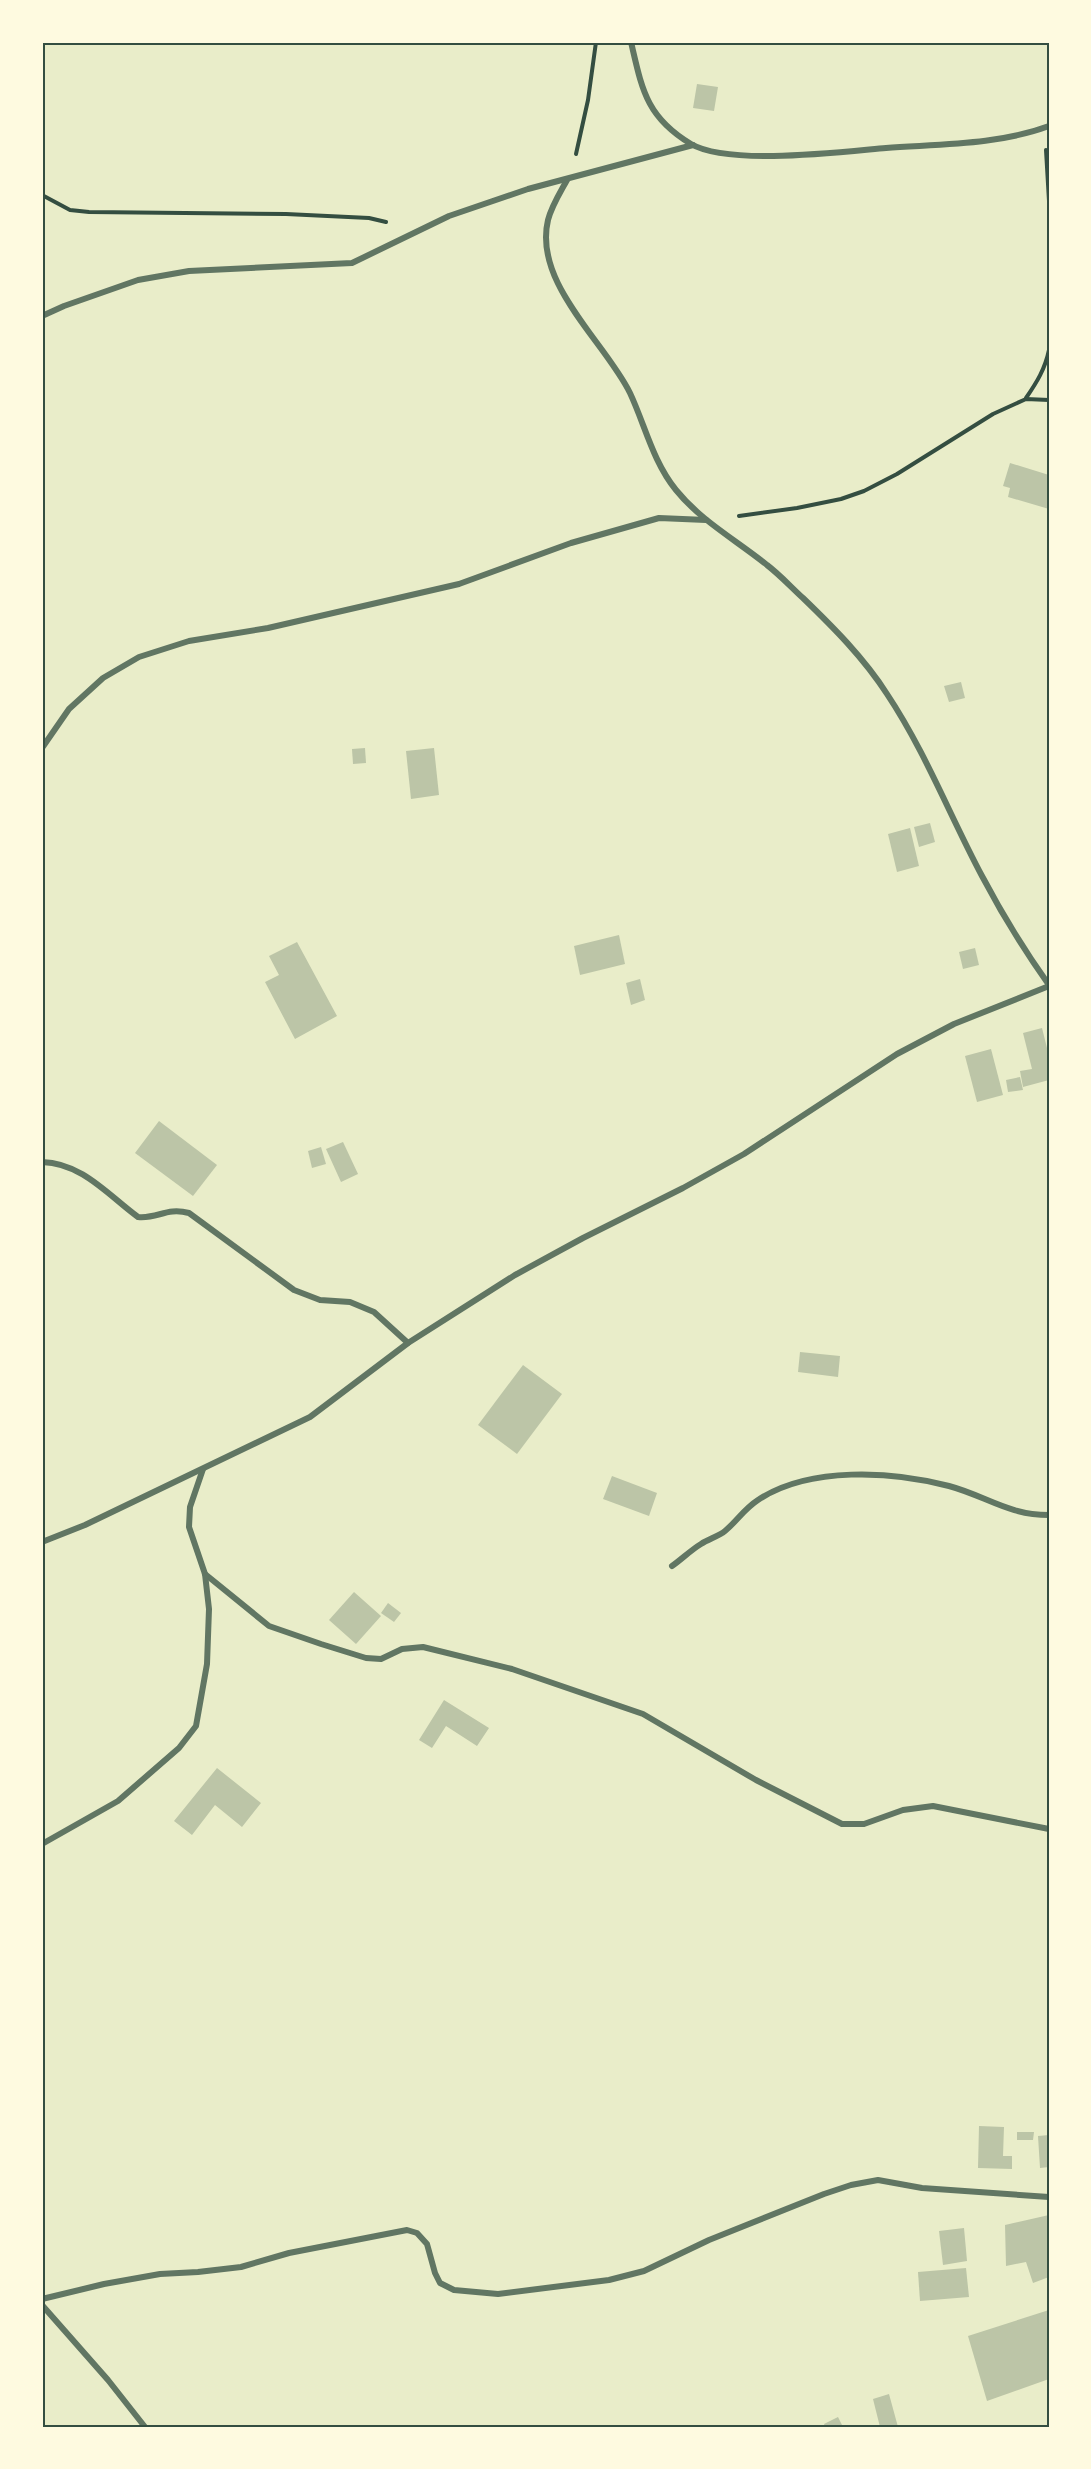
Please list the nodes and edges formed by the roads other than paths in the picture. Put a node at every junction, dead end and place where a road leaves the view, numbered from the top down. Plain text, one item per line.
1 (631, 42) edge
2 (1047, 127) edge
3 (693, 145) junction
4 (567, 180) junction
5 (42, 316) edge
6 (706, 520) junction
7 (42, 748) edge
8 (1049, 985) edge
9 (42, 1162) edge
10 (408, 1343) junction
11 (203, 1469) junction
12 (1049, 1515) edge
13 (42, 1542) edge
14 (672, 1566) dead end
15 (205, 1574) junction
16 (1049, 1829) edge
17 (42, 1844) edge
18 (1049, 2197) edge
19 (42, 2299) edge
20 (42, 2305) edge
21 (145, 2427) edge

1 - 3 street
2 - 3 street
3 - 4 street
4 - 5 street
4 - 6 street
6 - 7 street
6 - 8 street
8 - 10 street
9 - 10 street
10 - 11 street
11 - 13 street
11 - 15 street
12 - 14 street
15 - 16 street
15 - 17 street
18 - 19 street
20 - 21 street

